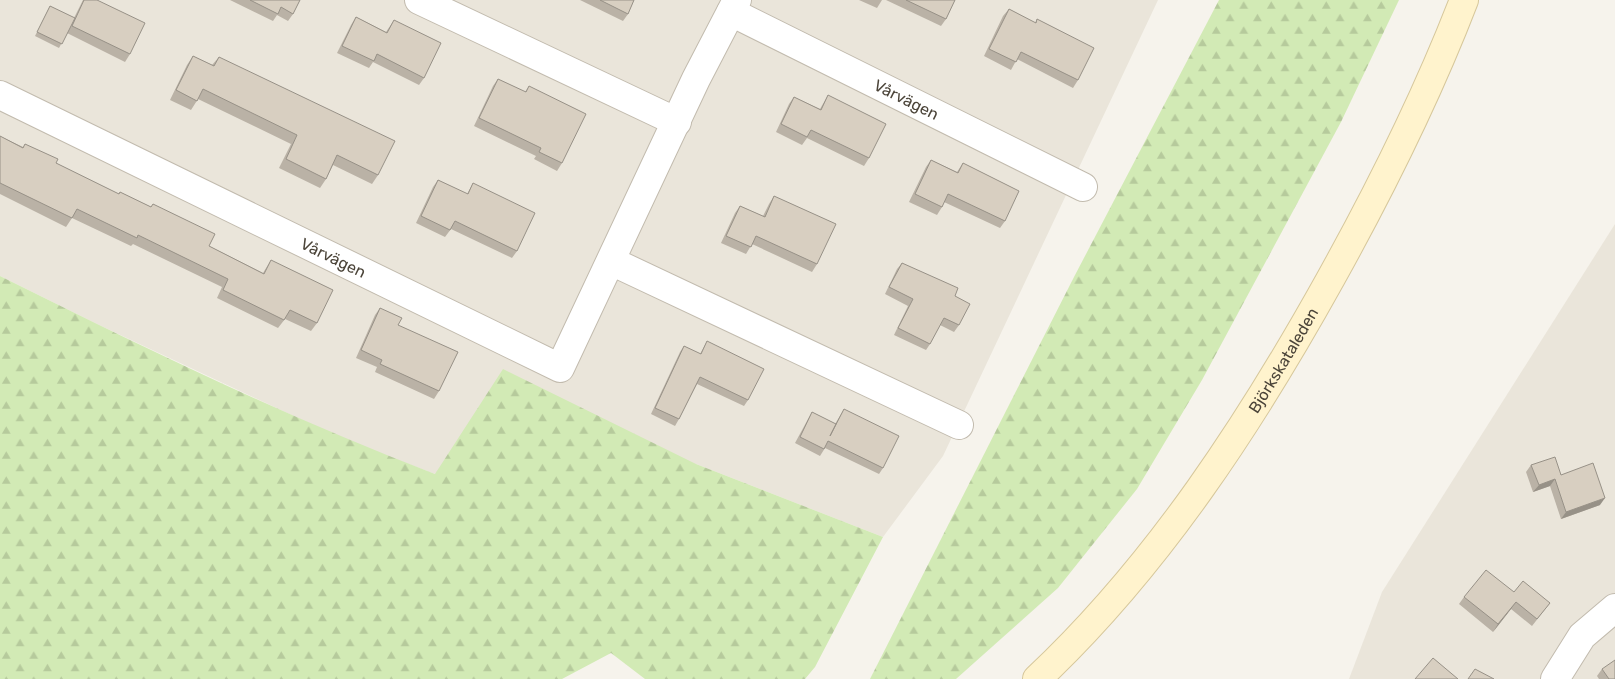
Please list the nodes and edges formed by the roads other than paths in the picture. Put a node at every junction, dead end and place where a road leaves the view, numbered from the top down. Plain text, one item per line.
1 (419, 0) edge
2 (1464, 0) edge
3 (734, 6) edge
4 (0, 95) edge
5 (677, 122) junction
6 (1083, 187) dead end
7 (611, 261) junction
8 (959, 426) dead end
9 (1615, 608) edge
10 (1037, 679) edge
11 (1555, 679) edge

1 - 5 street
2 - 10 main road, Björkskataleden
3 - 5 street, Vårvägen
3 - 6 street, Vårvägen
4 - 7 street, Vårvägen
5 - 7 street, Vårvägen
7 - 8 street
9 - 11 street

